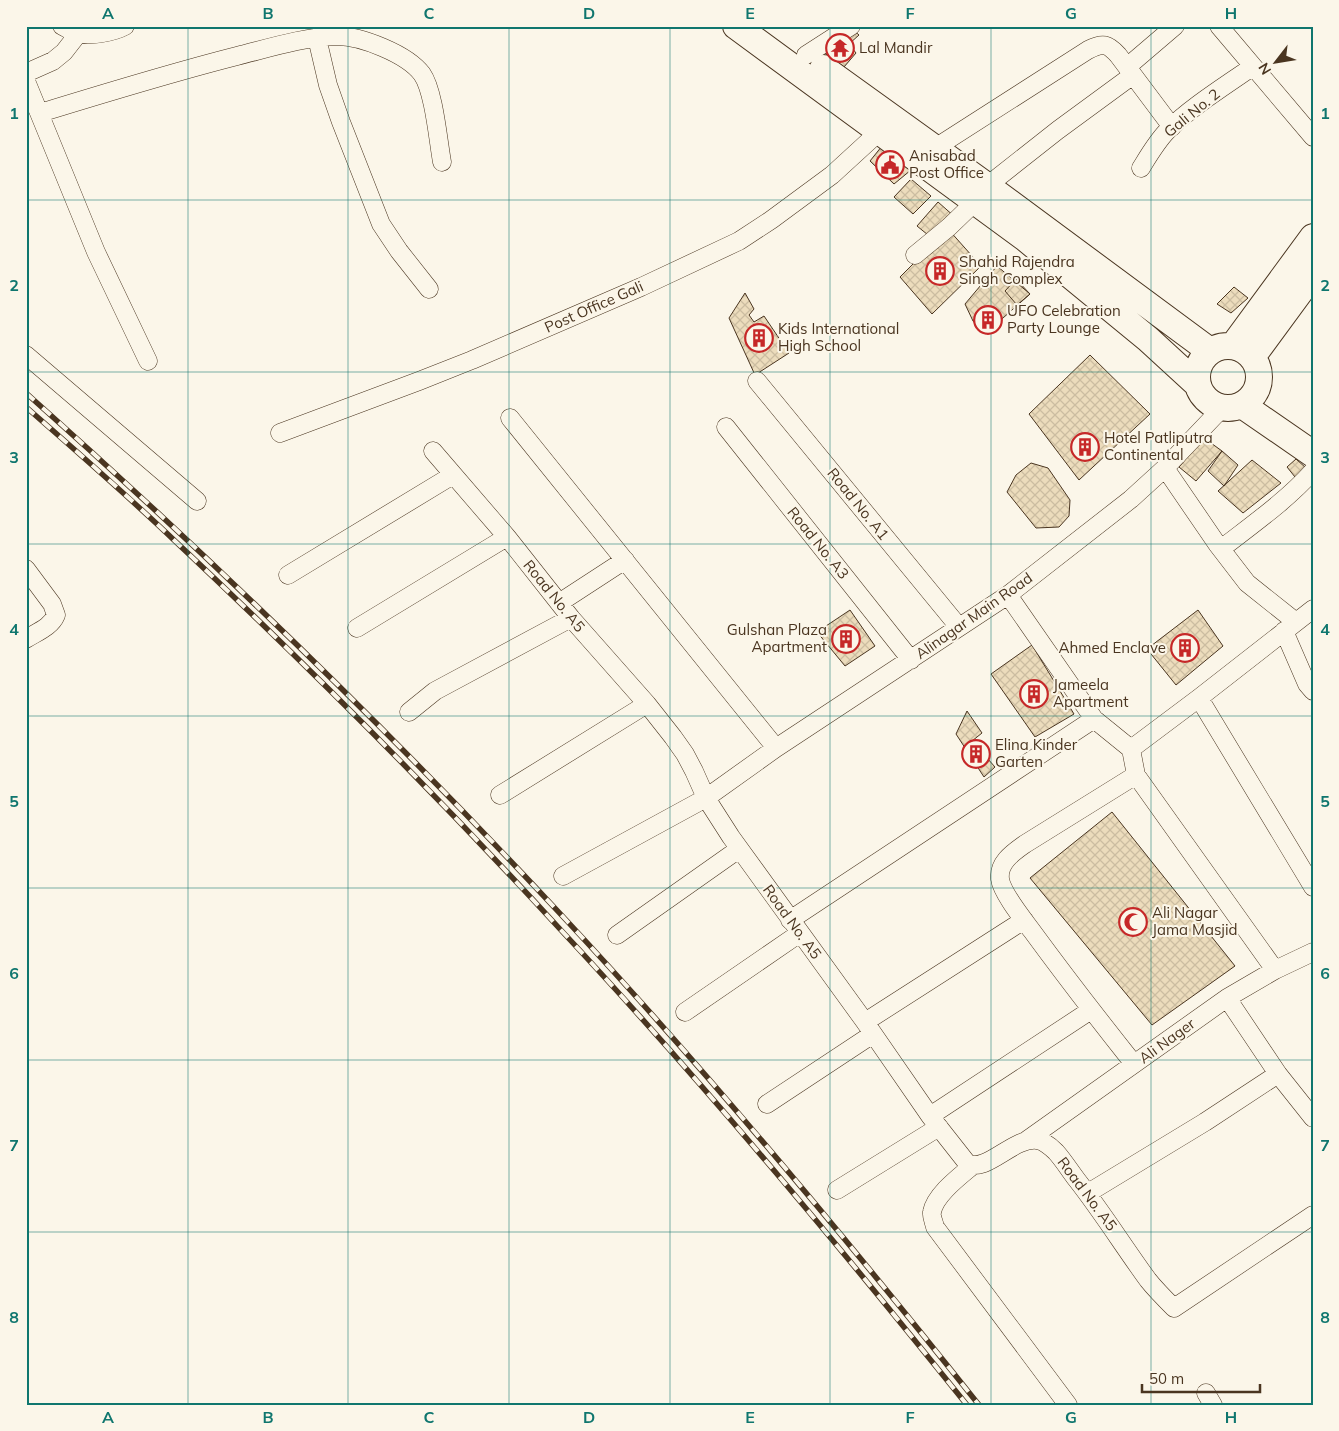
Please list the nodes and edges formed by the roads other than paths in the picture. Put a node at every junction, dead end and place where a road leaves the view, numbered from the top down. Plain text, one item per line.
1 (124, 26) edge
2 (736, 26) edge
3 (766, 26) edge
4 (850, 26) edge
5 (1175, 26) edge
6 (1220, 27) edge
7 (70, 30) edge
8 (317, 38) junction
9 (806, 55) junction
10 (1252, 67) junction
11 (1130, 71) junction
12 (26, 73) edge
13 (26, 80) edge
14 (40, 113) junction
15 (1172, 127) junction
16 (880, 132) junction
17 (1313, 138) edge
18 (934, 148) junction
19 (442, 162) dead end
20 (1141, 168) dead end
21 (981, 194) junction
22 (1313, 237) edge
23 (915, 254) dead end
24 (1313, 274) edge
25 (429, 289) dead end
26 (1232, 352) junction
27 (26, 355) edge
28 (148, 361) dead end
29 (757, 380) dead end
30 (1198, 384) junction
31 (1240, 402) junction
32 (510, 418) dead end
33 (726, 427) dead end
34 (280, 433) dead end
35 (1313, 433) edge
36 (432, 451) dead end
37 (1313, 454) edge
38 (1165, 468) junction
39 (1313, 471) edge
40 (453, 475) junction
41 (197, 501) dead end
42 (507, 537) junction
43 (1221, 549) junction
44 (625, 560) junction
45 (26, 569) edge
46 (288, 575) dead end
47 (1008, 595) junction
48 (559, 603) junction
49 (1313, 609) edge
50 (571, 618) junction
51 (1290, 626) junction
52 (959, 627) junction
53 (357, 628) dead end
54 (26, 639) edge
55 (911, 660) junction
56 (1313, 691) edge
57 (1200, 698) junction
58 (646, 704) junction
59 (409, 712) dead end
60 (1094, 719) junction
61 (776, 748) junction
62 (1131, 749) junction
63 (1136, 776) junction
64 (500, 795) dead end
65 (706, 798) junction
66 (739, 849) junction
67 (563, 876) dead end
68 (1313, 886) edge
69 (1024, 920) junction
70 (795, 927) junction
71 (617, 935) dead end
72 (1313, 952) edge
73 (1275, 970) junction
74 (1227, 998) junction
75 (1091, 1010) junction
76 (685, 1012) dead end
77 (869, 1028) junction
78 (1134, 1064) junction
79 (1278, 1074) junction
80 (767, 1104) dead end
81 (1313, 1118) edge
82 (934, 1121) junction
83 (1027, 1140) junction
84 (972, 1166) junction
85 (837, 1190) dead end
86 (1088, 1193) junction
87 (1313, 1215) edge
88 (1068, 1405) edge

1 - 7 street
2 - 16 highway
3 - 9 highway
4 - 9 street
5 - 11 street
6 - 10 street
7 - 12 street
8 - 14 street
8 - 19 street
8 - 25 street
9 - 18 highway
10 - 15 street, Gali No. 2
10 - 17 street
11 - 15 street
11 - 18 street
11 - 21 street
13 - 14 street
14 - 28 street
15 - 20 street, Gali No. 2
16 - 21 highway
16 - 34 street, Post Office Gali
18 - 21 highway
21 - 23 street
21 - 26 highway
21 - 30 highway
22 - 26 highway
24 - 26 highway
26 - 30 highway
26 - 31 highway
27 - 41 street
29 - 52 street, Road No. A1
30 - 31 highway
31 - 35 highway
31 - 37 highway
31 - 38 street, Alinagar Main Road
32 - 44 street
33 - 55 street, Road No. A3
36 - 40 street, Road No. A5
38 - 43 street
38 - 47 street, Alinagar Main Road
39 - 43 street
40 - 42 street, Road No. A5
40 - 46 street
42 - 48 street, Road No. A5
42 - 53 street
43 - 51 street
44 - 48 street
44 - 61 street
45 - 54 street
47 - 52 street, Alinagar Main Road
47 - 60 street
48 - 50 street, Road No. A5
49 - 51 street
50 - 58 street, Road No. A5
50 - 59 street
51 - 56 street
51 - 57 street
52 - 55 street, Alinagar Main Road
55 - 61 street, Alinagar Main Road
57 - 62 street
57 - 68 street
58 - 64 street
58 - 65 street, Road No. A5
60 - 62 street
60 - 70 street
61 - 65 street, Alinagar Main Road
62 - 63 street
63 - 69 street
63 - 73 street
65 - 66 street, Road No. A5
65 - 67 street, Alinagar Main Road
66 - 70 street, Road No. A5
66 - 71 street
69 - 75 street
69 - 77 street
70 - 76 street
70 - 77 street, Road No. A5
72 - 73 street, Ali Nager
73 - 74 street, Ali Nager
74 - 78 street, Ali Nager
74 - 79 street
75 - 78 street
75 - 82 street
77 - 80 street
77 - 82 street, Road No. A5
78 - 83 street, Ali Nager
79 - 81 street
79 - 86 street
82 - 84 street, Road No. A5
82 - 85 street
83 - 84 street
83 - 86 street, Road No. A5
84 - 88 street
86 - 87 street, Road No. A5

